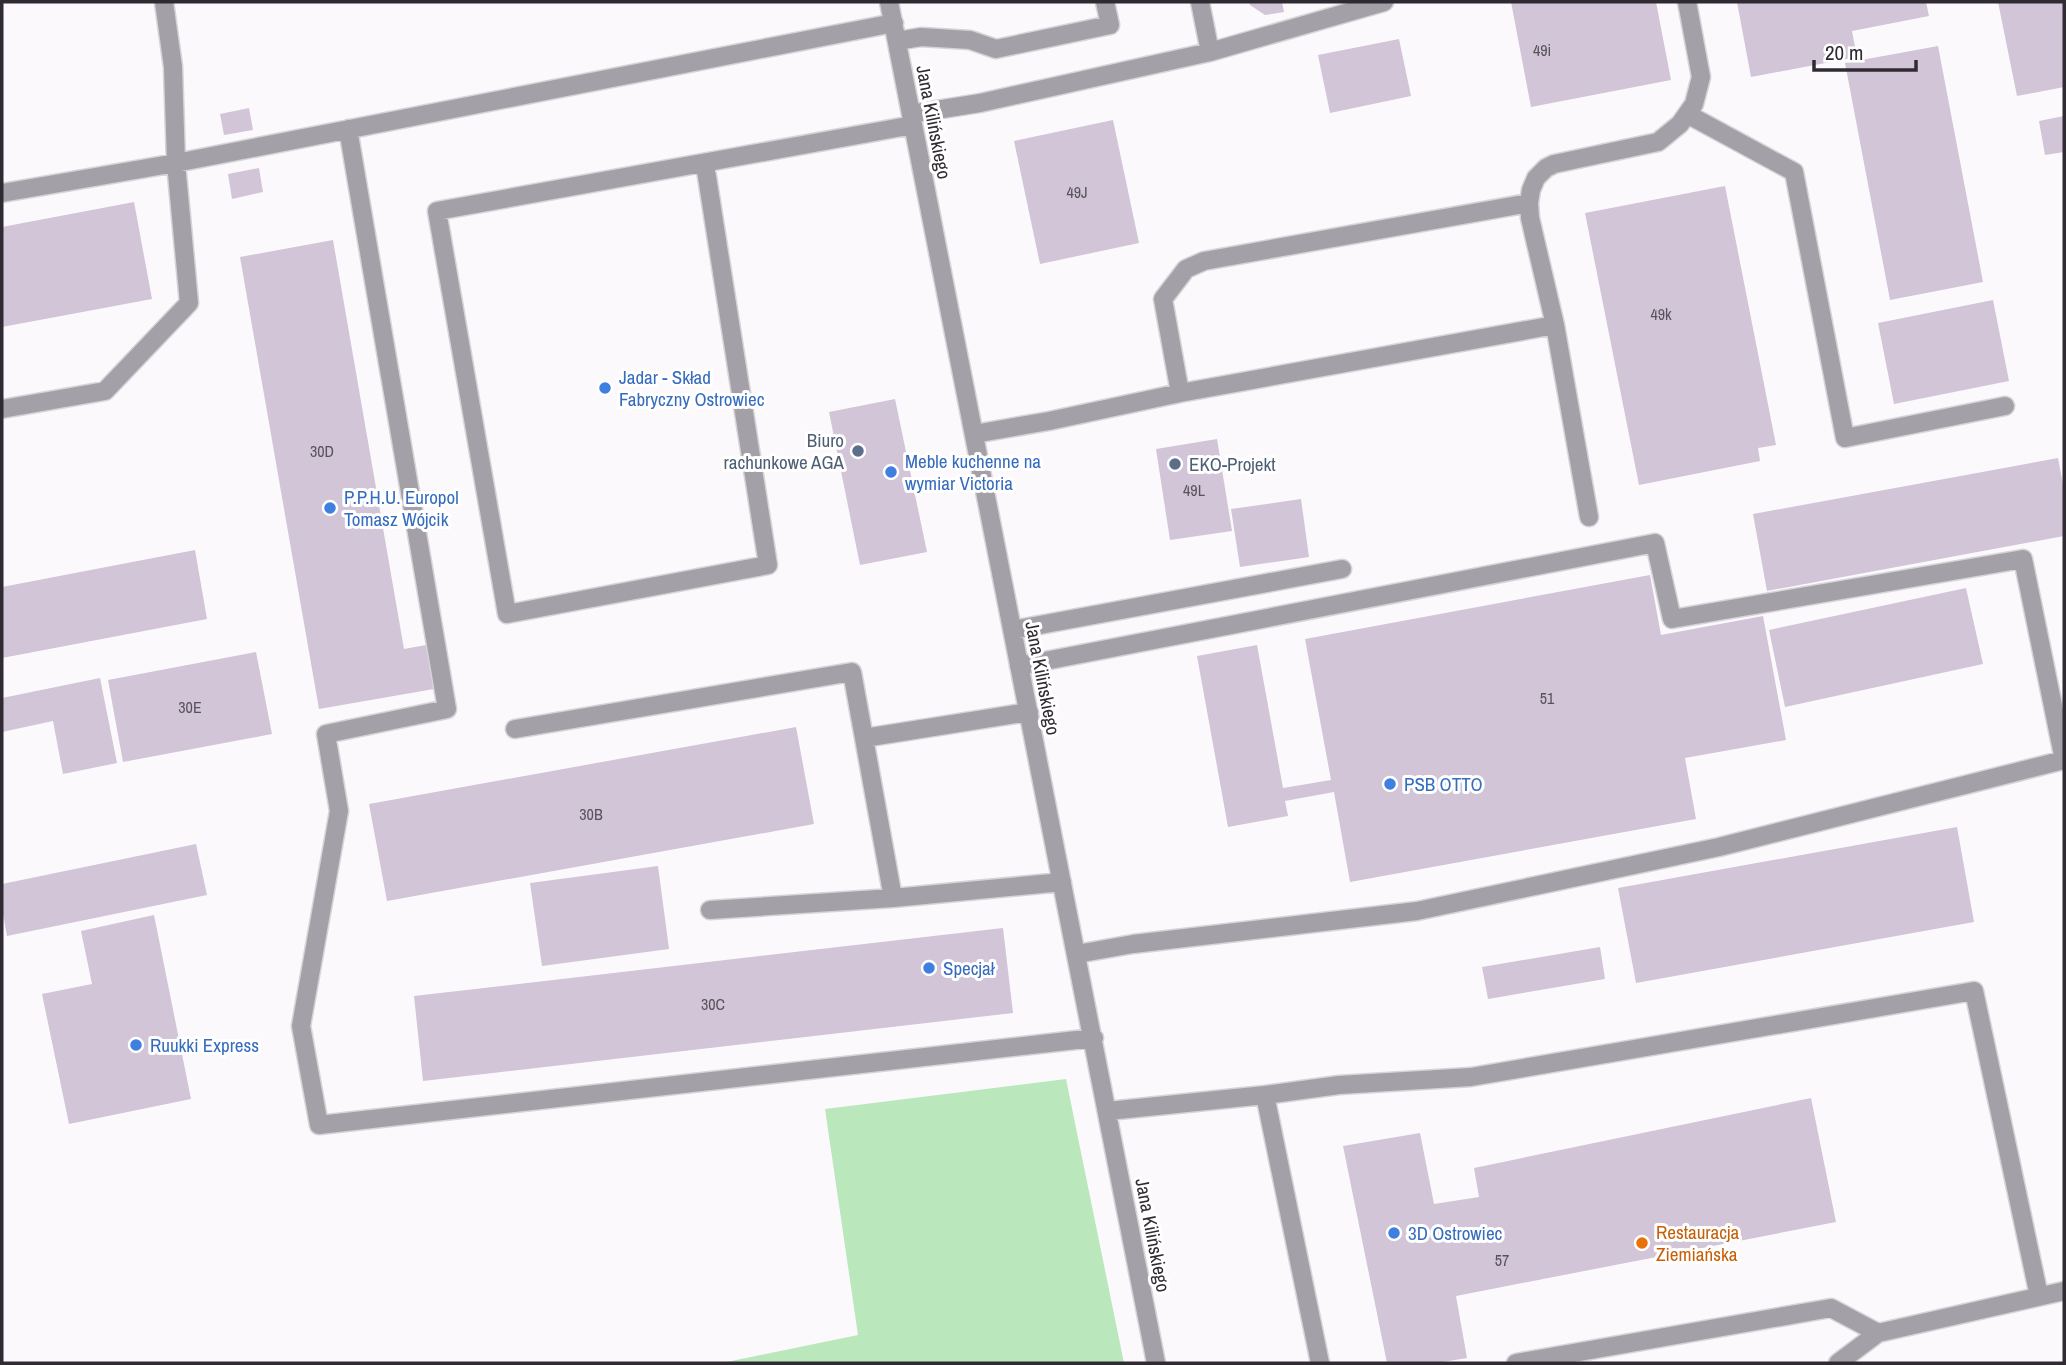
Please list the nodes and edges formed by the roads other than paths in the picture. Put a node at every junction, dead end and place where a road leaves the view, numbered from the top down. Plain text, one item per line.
1 (164, 2) edge
2 (890, 2) edge
3 (1105, 2) edge
4 (1200, 2) edge
5 (1384, 2) edge
6 (1687, 2) edge
7 (895, 32) junction
8 (1210, 52) junction
9 (1687, 114) junction
10 (912, 120) junction
11 (348, 129) junction
12 (176, 163) junction
13 (705, 164) junction
14 (2, 193) edge
15 (1529, 203) junction
16 (1555, 325) junction
17 (1180, 393) junction
18 (2005, 406) dead end
19 (2, 408) edge
20 (974, 434) junction
21 (1589, 517) dead end
22 (1342, 569) dead end
23 (1013, 630) junction
24 (1019, 666) junction
25 (1029, 712) junction
26 (515, 729) dead end
27 (864, 738) junction
28 (1062, 882) junction
29 (894, 898) junction
30 (710, 909) dead end
31 (1077, 954) junction
32 (1094, 1038) junction
33 (1265, 1095) junction
34 (1108, 1111) junction
35 (2064, 1291) edge
36 (2039, 1296) junction
37 (1878, 1333) junction
38 (1156, 1363) edge
39 (1320, 1363) edge
40 (1516, 1363) edge
41 (1838, 1363) edge

1 - 12 street
2 - 7 street, Jana Kilińskiego
3 - 7 street
4 - 8 street
5 - 8 street
6 - 9 street
7 - 10 street, Jana Kilińskiego
7 - 11 street
8 - 10 street
9 - 15 street
9 - 18 street
10 - 13 street
10 - 20 street, Jana Kilińskiego
11 - 12 street
11 - 32 street
12 - 14 street
12 - 19 street
13 - 13 street
15 - 16 street
15 - 17 street
16 - 17 street
16 - 21 street
17 - 20 street
20 - 23 street, Jana Kilińskiego
22 - 23 street
23 - 24 street, Jana Kilińskiego
24 - 25 street, Jana Kilińskiego
24 - 31 street
25 - 27 street
25 - 28 street, Jana Kilińskiego
26 - 27 street
27 - 29 street
28 - 29 street
28 - 31 street, Jana Kilińskiego
29 - 30 street
31 - 32 street, Jana Kilińskiego
32 - 34 street, Jana Kilińskiego
33 - 34 street
33 - 36 street
33 - 39 street
34 - 38 street, Jana Kilińskiego
35 - 36 street
36 - 37 street
37 - 40 street
37 - 41 street

